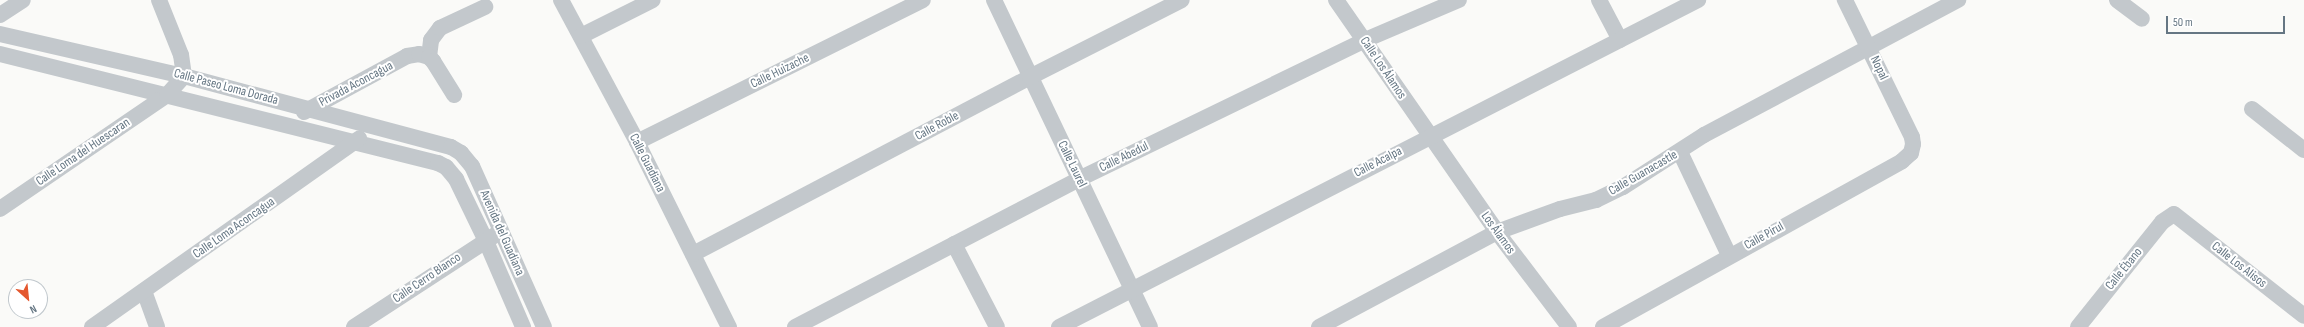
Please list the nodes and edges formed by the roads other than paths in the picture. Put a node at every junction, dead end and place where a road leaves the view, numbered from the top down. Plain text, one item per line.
1 (23, 0) edge
2 (159, 0) edge
3 (561, 0) edge
4 (654, 0) edge
5 (923, 0) edge
6 (994, 0) edge
7 (1182, 0) edge
8 (1336, 0) edge
9 (1459, 0) edge
10 (1599, 0) edge
11 (1698, 0) edge
12 (1846, 0) edge
13 (1958, 0) edge
14 (2117, 0) edge
15 (485, 6) dead end
16 (1, 16) edge
17 (2142, 19) dead end
18 (0, 34) edge
19 (581, 36) junction
20 (1365, 40) junction
21 (1620, 40) junction
22 (1870, 48) junction
23 (0, 54) edge
24 (429, 57) junction
25 (184, 76) junction
26 (1030, 77) junction
27 (167, 95) junction
28 (454, 95) dead end
29 (308, 109) junction
30 (2252, 109) dead end
31 (287, 125) junction
32 (374, 126) junction
33 (1429, 136) junction
34 (1912, 137) joint
35 (354, 142) junction
36 (637, 142) junction
37 (451, 147) joint
38 (2304, 150) edge
39 (1680, 152) junction
40 (438, 163) joint
41 (1079, 179) junction
42 (0, 209) edge
43 (2174, 214) joint
44 (501, 231) junction
45 (1496, 232) junction
46 (485, 239) junction
47 (954, 244) junction
48 (693, 254) junction
49 (1729, 255) junction
50 (1132, 289) junction
51 (144, 291) junction
52 (2304, 316) edge
53 (92, 327) edge
54 (157, 327) edge
55 (354, 327) edge
56 (523, 327) edge
57 (544, 327) edge
58 (729, 327) edge
59 (795, 327) edge
60 (997, 327) edge
61 (1059, 327) edge
62 (1150, 327) edge
63 (1319, 327) edge
64 (1569, 327) edge
65 (1602, 327) edge
66 (2078, 327) edge

1 - 16 street
2 - 25 street
3 - 19 street, Calle Guadiana
4 - 19 street
5 - 36 street, Calle Huizache
6 - 26 street, Calle Laurel
7 - 26 street, Calle Roble
8 - 20 street, Calle Los Álamos
9 - 20 street, Calle Abedul
10 - 21 street
11 - 21 street, Calle Acalpa
12 - 22 street, Nopal
13 - 22 street, Calle Guanacastle
14 - 17 street
15 - 24 street
18 - 25 street, Calle Paseo Loma Dorada
19 - 36 street, Calle Guadiana
20 - 33 street, Calle Los Álamos
20 - 41 street, Calle Abedul
21 - 33 street, Calle Acalpa
22 - 34 street, Nopal
22 - 39 street, Calle Guanacastle
23 - 27 street, Calle Paseo Loma Dorada
24 - 28 street
24 - 29 street, Privada Aconcagua
25 - 27 street, Calle Loma del Huescaran
25 - 29 street, Calle Paseo Loma Dorada
26 - 41 street, Calle Laurel
26 - 48 street, Calle Roble
27 - 31 street, Calle Paseo Loma Dorada
27 - 42 street, Calle Loma del Huescaran
29 - 31 street, Privada Aconcagua
29 - 32 street, Calle Paseo Loma Dorada
30 - 38 street
31 - 35 street, Calle Paseo Loma Dorada
32 - 35 street, Calle Loma Aconcagua
32 - 37 street, Calle Paseo Loma Dorada
33 - 45 street, Los Álamos
33 - 50 street, Calle Acalpa
34 - 49 street, Calle Pirul
35 - 40 street, Calle Paseo Loma Dorada
35 - 51 street, Calle Loma Aconcagua
36 - 48 street, Calle Guadiana
37 - 44 street, Avenida del Guadiana
39 - 45 street, Calle Guanacastle
39 - 49 street
40 - 46 street, Avenida del Guadiana
41 - 47 street, Calle Abedul
41 - 50 street, Calle Laurel
43 - 52 street, Calle Los Alisos
43 - 66 street, Calle Ébano
44 - 46 street, Calle Cerro Blanco
44 - 57 street, Avenida del Guadiana
45 - 63 street, Calle Guanacastle
45 - 64 street, Los Álamos
46 - 55 street, Calle Cerro Blanco
46 - 56 street, Avenida del Guadiana
47 - 59 street, Calle Abedul
47 - 60 street
48 - 58 street, Calle Guadiana
49 - 65 street, Calle Pirul
50 - 61 street, Calle Acalpa
50 - 62 street, Calle Laurel
51 - 53 street, Calle Loma Aconcagua
51 - 54 street

